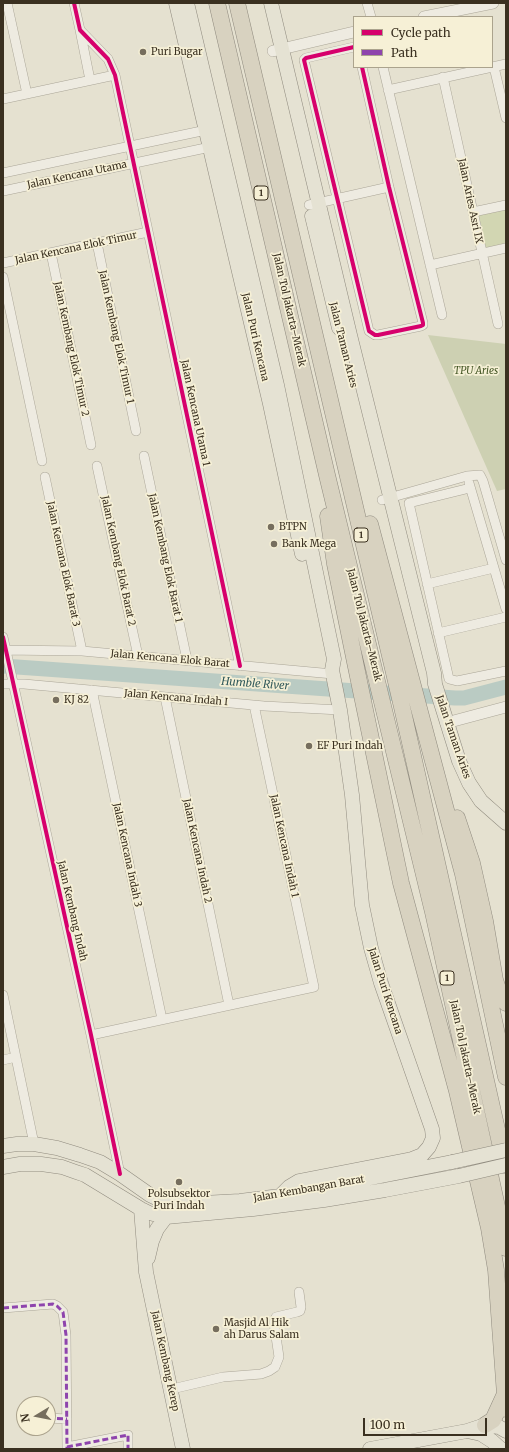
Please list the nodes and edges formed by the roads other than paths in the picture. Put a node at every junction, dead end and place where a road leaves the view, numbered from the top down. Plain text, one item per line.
1 (7, 3) edge
2 (74, 3) edge
3 (176, 3) edge
4 (187, 3) edge
5 (217, 3) edge
6 (236, 3) edge
7 (261, 3) edge
8 (271, 3) edge
9 (368, 3) edge
10 (493, 3) edge
11 (371, 16) edge
12 (429, 16) edge
13 (80, 30) junction
14 (353, 32) edge
15 (353, 47) edge
16 (278, 50) junction
17 (506, 64) edge
18 (494, 67) joint
19 (362, 68) edge
20 (383, 68) edge
21 (489, 68) edge
22 (115, 75) junction
23 (443, 77) junction
24 (90, 80) junction
25 (388, 90) junction
26 (27, 94) junction
27 (3, 99) edge
28 (506, 118) edge
29 (212, 129) junction
30 (130, 146) junction
31 (215, 146) junction
32 (134, 163) junction
33 (3, 173) edge
34 (389, 187) junction
35 (3, 191) edge
36 (338, 199) junction
37 (314, 204) junction
38 (506, 205) edge
39 (473, 212) junction
40 (148, 232) junction
41 (97, 243) junction
42 (506, 248) edge
43 (51, 253) junction
44 (481, 254) junction
45 (3, 263) edge
46 (430, 265) junction
47 (3, 278) edge
48 (442, 315) dead end
49 (498, 324) dead end
50 (136, 431) dead end
51 (91, 445) dead end
52 (144, 456) dead end
53 (42, 461) dead end
54 (97, 466) dead end
55 (327, 475) junction
56 (467, 476) junction
57 (45, 477) dead end
58 (470, 488) junction
59 (406, 493) junction
60 (387, 498) junction
61 (409, 503) junction
62 (506, 527) edge
63 (497, 530) junction
64 (506, 560) edge
65 (494, 568) junction
66 (427, 584) junction
67 (506, 609) edge
68 (506, 617) edge
69 (438, 633) junction
70 (3, 637) edge
71 (5, 650) edge
72 (82, 651) junction
73 (138, 656) junction
74 (398, 657) junction
75 (187, 660) junction
76 (240, 666) junction
77 (506, 671) edge
78 (333, 674) junction
79 (12, 681) junction
80 (3, 684) edge
81 (92, 690) junction
82 (165, 697) junction
83 (254, 705) junction
84 (339, 706) junction
85 (506, 707) edge
86 (445, 719) junction
87 (431, 757) junction
88 (506, 823) edge
89 (3, 995) edge
90 (506, 1003) edge
91 (229, 1005) junction
92 (162, 1020) junction
93 (91, 1035) junction
94 (16, 1057) junction
95 (3, 1060) edge
96 (506, 1077) edge
97 (33, 1138) junction
98 (17, 1144) junction
99 (3, 1146) edge
100 (506, 1150) edge
101 (20, 1164) junction
102 (506, 1165) edge
103 (3, 1167) edge
104 (506, 1170) edge
105 (120, 1174) junction
106 (280, 1196) junction
107 (141, 1209) junction
108 (166, 1217) junction
109 (506, 1248) edge
110 (146, 1272) junction
111 (299, 1292) dead end
112 (3, 1308) edge
113 (172, 1390) junction
114 (505, 1402) edge
115 (56, 1418) edge
116 (67, 1419) junction
117 (485, 1425) junction
118 (467, 1431) junction
119 (506, 1431) edge
120 (67, 1448) edge
121 (128, 1449) edge
122 (183, 1449) edge
123 (370, 1449) edge
124 (501, 1449) edge

1 - 26 street
2 - 13 street
3 - 29 main road, Jalan Puri Kencana
4 - 29 main road, Jalan Puri Kencana
5 - 55 highway, Jalan Tol Jakarta–Merak / 1
6 - 74 highway, Jalan Tol Jakarta–Merak / 1
7 - 16 main road, Jalan Taman Aries
8 - 16 main road, Jalan Taman Aries
9 - 11 street
10 - 12 street
13 - 22 street, Jalan Kencana Utama 1
13 - 24 street
14 - 16 street
15 - 36 street
16 - 37 main road, Jalan Taman Aries
17 - 18 street
18 - 28 street
19 - 34 street
20 - 25 street
21 - 23 street
22 - 24 street
22 - 30 street, Jalan Kencana Utama 1
23 - 25 street
23 - 39 street, Jalan Aries Asri IX
24 - 26 street
25 - 46 street
26 - 27 street
29 - 30 street, Jalan Kencana Utama
29 - 31 main road, Jalan Puri Kencana
30 - 32 street, Jalan Kencana Utama 1
30 - 33 street, Jalan Kencana Utama
31 - 32 street, Jalan Kencana Utama
31 - 78 main road, Jalan Puri Kencana
32 - 35 street, Jalan Kencana Utama
32 - 40 street, Jalan Kencana Utama 1
34 - 36 street
34 - 36 street
36 - 37 street
37 - 60 main road, Jalan Taman Aries
38 - 39 street
39 - 44 street, Jalan Aries Asri IX
40 - 41 street, Jalan Kencana Elok Timur
40 - 76 street, Jalan Kencana Utama 1
41 - 43 street, Jalan Kencana Elok Timur
41 - 50 street, Jalan Kembang Elok Timur 1
42 - 44 street
43 - 45 street, Jalan Kencana Elok Timur
43 - 51 street, Jalan Kembang Elok Timur 2
44 - 46 street
44 - 49 street, Jalan Aries Asri IX
46 - 48 street
47 - 53 street
52 - 75 street, Jalan Kembang Elok Barat 1
54 - 73 street, Jalan Kembang Elok Barat 2
55 - 109 highway, Jalan Tol Jakarta–Merak / 1
55 - 114 highway
56 - 58 street
56 - 59 street
56 - 63 street
57 - 72 street, Jalan Kencana Elok Barat 3
58 - 61 street
58 - 65 street
59 - 60 street
59 - 61 street
60 - 86 main road, Jalan Taman Aries
61 - 66 street
62 - 63 street
63 - 64 street
65 - 66 street
65 - 67 street
66 - 69 street
68 - 69 street
69 - 77 street
70 - 71 street, Jalan Kembang Indah
71 - 72 street, Jalan Kencana Elok Barat
71 - 79 street, Jalan Kembang Indah
72 - 73 street, Jalan Kencana Elok Barat
73 - 75 street, Jalan Kencana Elok Barat
74 - 87 highway
74 - 104 highway, Jalan Tol Jakarta–Merak / 1
75 - 76 street, Jalan Kencana Elok Barat
76 - 78 street, Jalan Kencana Elok Barat
78 - 84 main road, Jalan Puri Kencana
79 - 80 street, Jalan Kencana Indah I
79 - 81 street, Jalan Kencana Indah I
79 - 93 street, Jalan Kembang Indah
81 - 82 street, Jalan Kencana Indah I
81 - 92 street, Jalan Kencana Indah 3
82 - 83 street, Jalan Kencana Indah I
82 - 91 street, Jalan Kencana Indah 2
83 - 84 street, Jalan Kencana Indah I
83 - 91 street, Jalan Kencana Indah 1
84 - 106 main road, Jalan Puri Kencana
85 - 86 street
86 - 88 main road, Jalan Taman Aries
87 - 90 highway
87 - 96 highway
89 - 94 street
91 - 92 street
92 - 93 street
93 - 105 street, Jalan Kembang Indah
94 - 95 street
94 - 97 street
97 - 98 main road, Jalan Kembangan Barat
97 - 105 main road, Jalan Kembangan Barat
98 - 99 main road, Jalan Kembangan Barat
98 - 101 main road
100 - 106 main road, Jalan Kembangan Barat, bridge
101 - 103 main road, Jalan Kembangan Barat
101 - 107 main road, Jalan Kembangan Barat
102 - 108 main road, Jalan Kembangan Barat, bridge
105 - 106 main road, Jalan Kembangan Barat
107 - 108 main road, Jalan Kembangan Barat
107 - 110 main road, Jalan Kembang Kerep
108 - 110 main road, Jalan Kembang Kerep
110 - 113 main road, Jalan Kembang Kerep
111 - 113 street
112 - 116 street
113 - 122 main road, Jalan Kembang Kerep
114 - 117 highway
115 - 116 street
116 - 120 street
117 - 118 main road
117 - 119 main road
118 - 123 main road
118 - 124 main road
120 - 121 street

